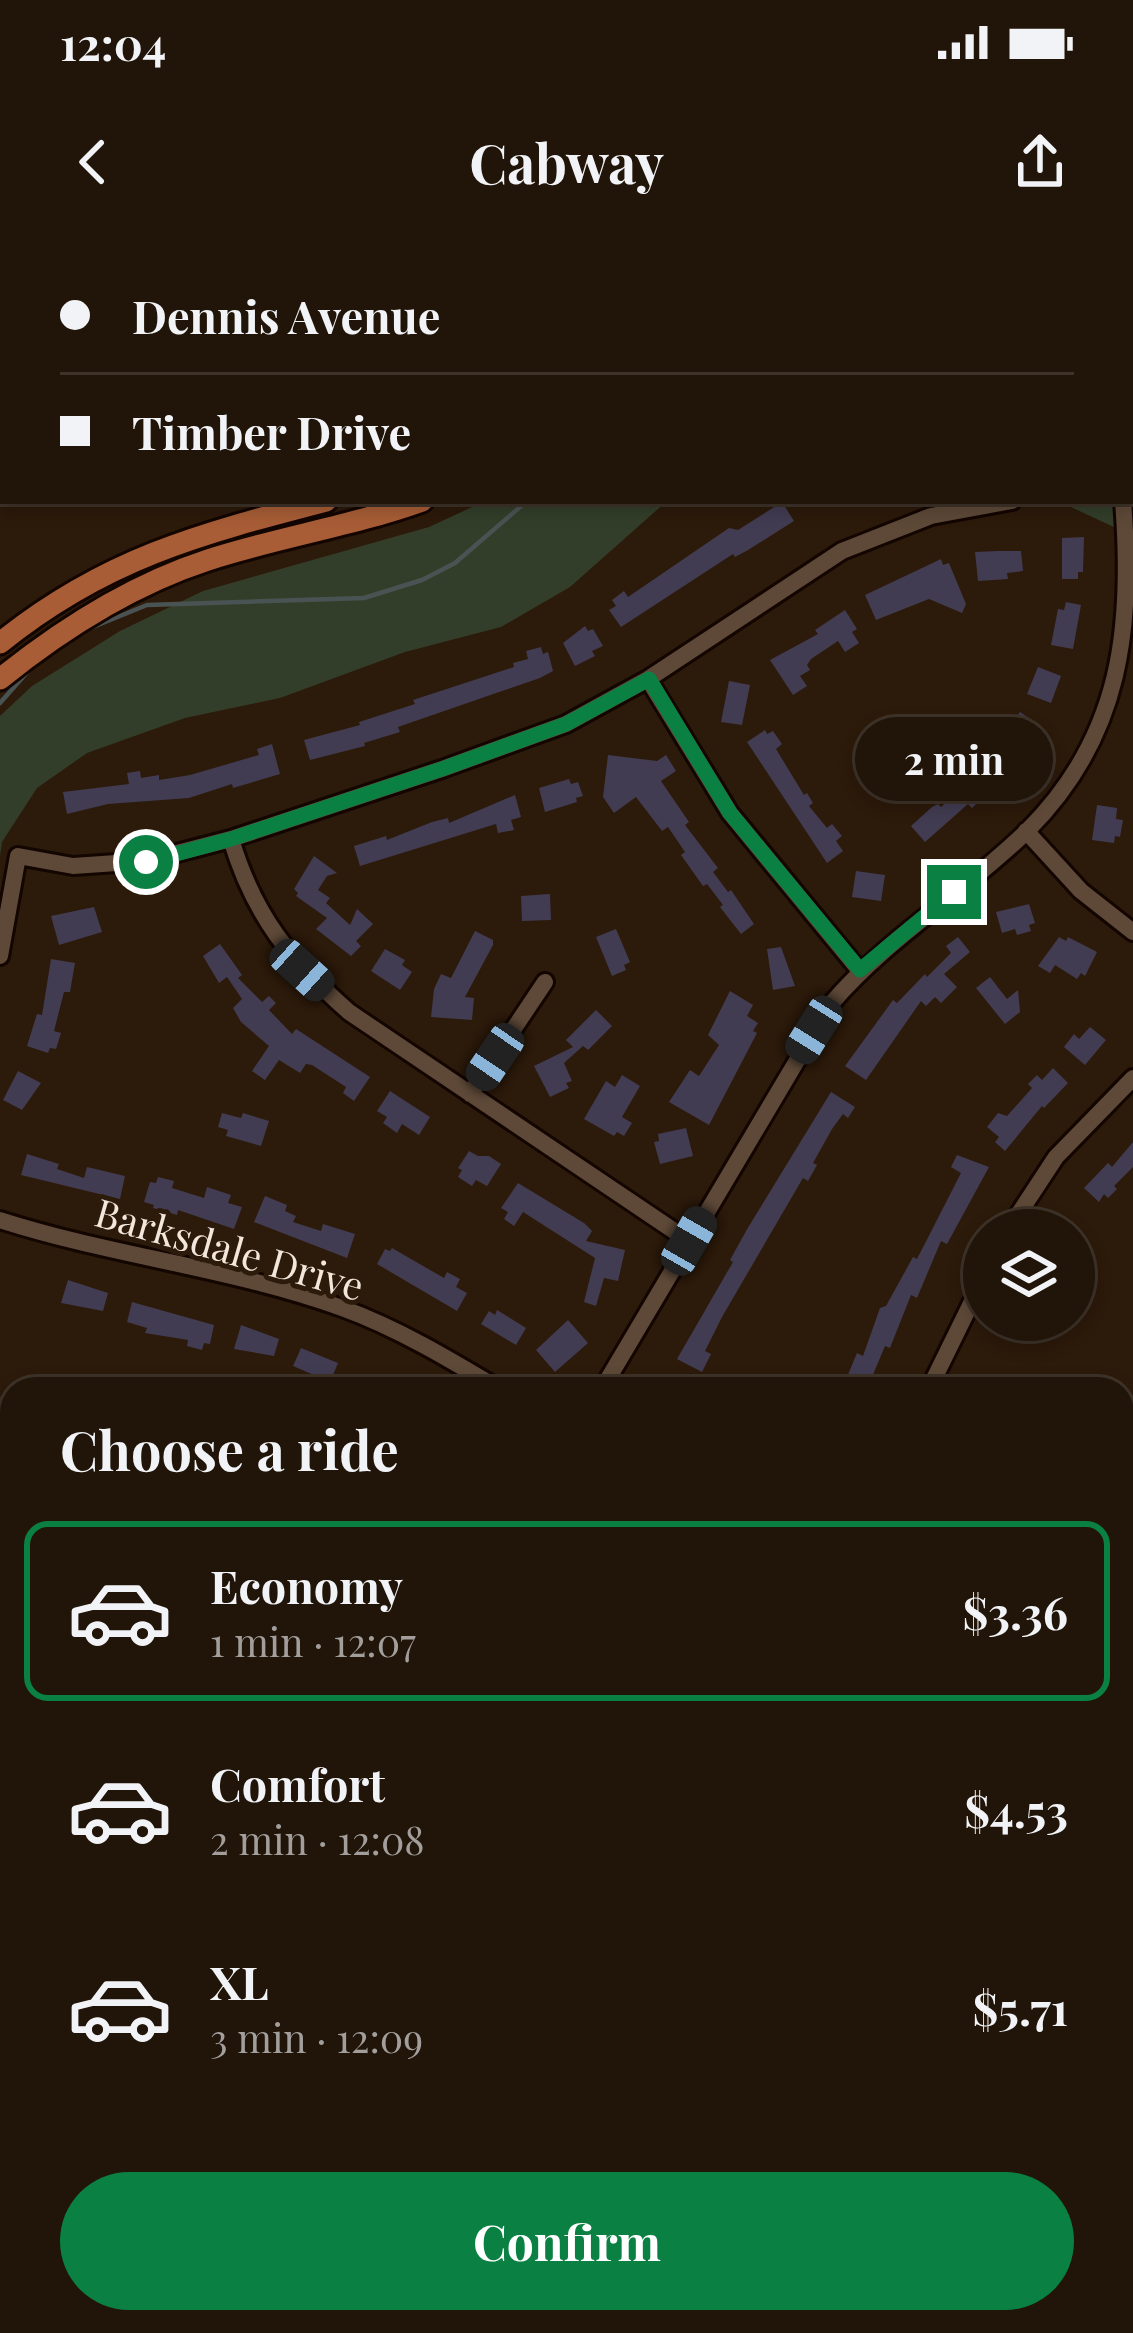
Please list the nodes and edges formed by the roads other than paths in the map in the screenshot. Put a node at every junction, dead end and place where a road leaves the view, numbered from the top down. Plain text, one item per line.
1 (314, 504) edge
2 (411, 504) edge
3 (996, 504) edge
4 (1120, 504) edge
5 (0, 643) edge
6 (1126, 673) edge
7 (0, 679) edge
8 (649, 679) junction
9 (1026, 832) junction
10 (231, 839) junction
11 (1133, 932) edge
12 (0, 956) edge
13 (860, 970) junction
14 (544, 982) dead end
15 (1133, 1078) edge
16 (470, 1094) junction
17 (1022, 1209) edge
18 (0, 1220) edge
19 (689, 1241) junction
20 (963, 1320) edge
21 (477, 1377) edge
22 (609, 1377) edge
23 (935, 1377) edge

1 - 5 main road
2 - 7 main road
3 - 8 street
4 - 6 street
6 - 9 street
8 - 10 street
8 - 13 street
9 - 11 street
9 - 13 street
10 - 12 street
10 - 16 street
13 - 19 street
14 - 16 street
15 - 17 street
16 - 19 street
18 - 21 street, Barksdale Drive
19 - 22 street
20 - 23 street

